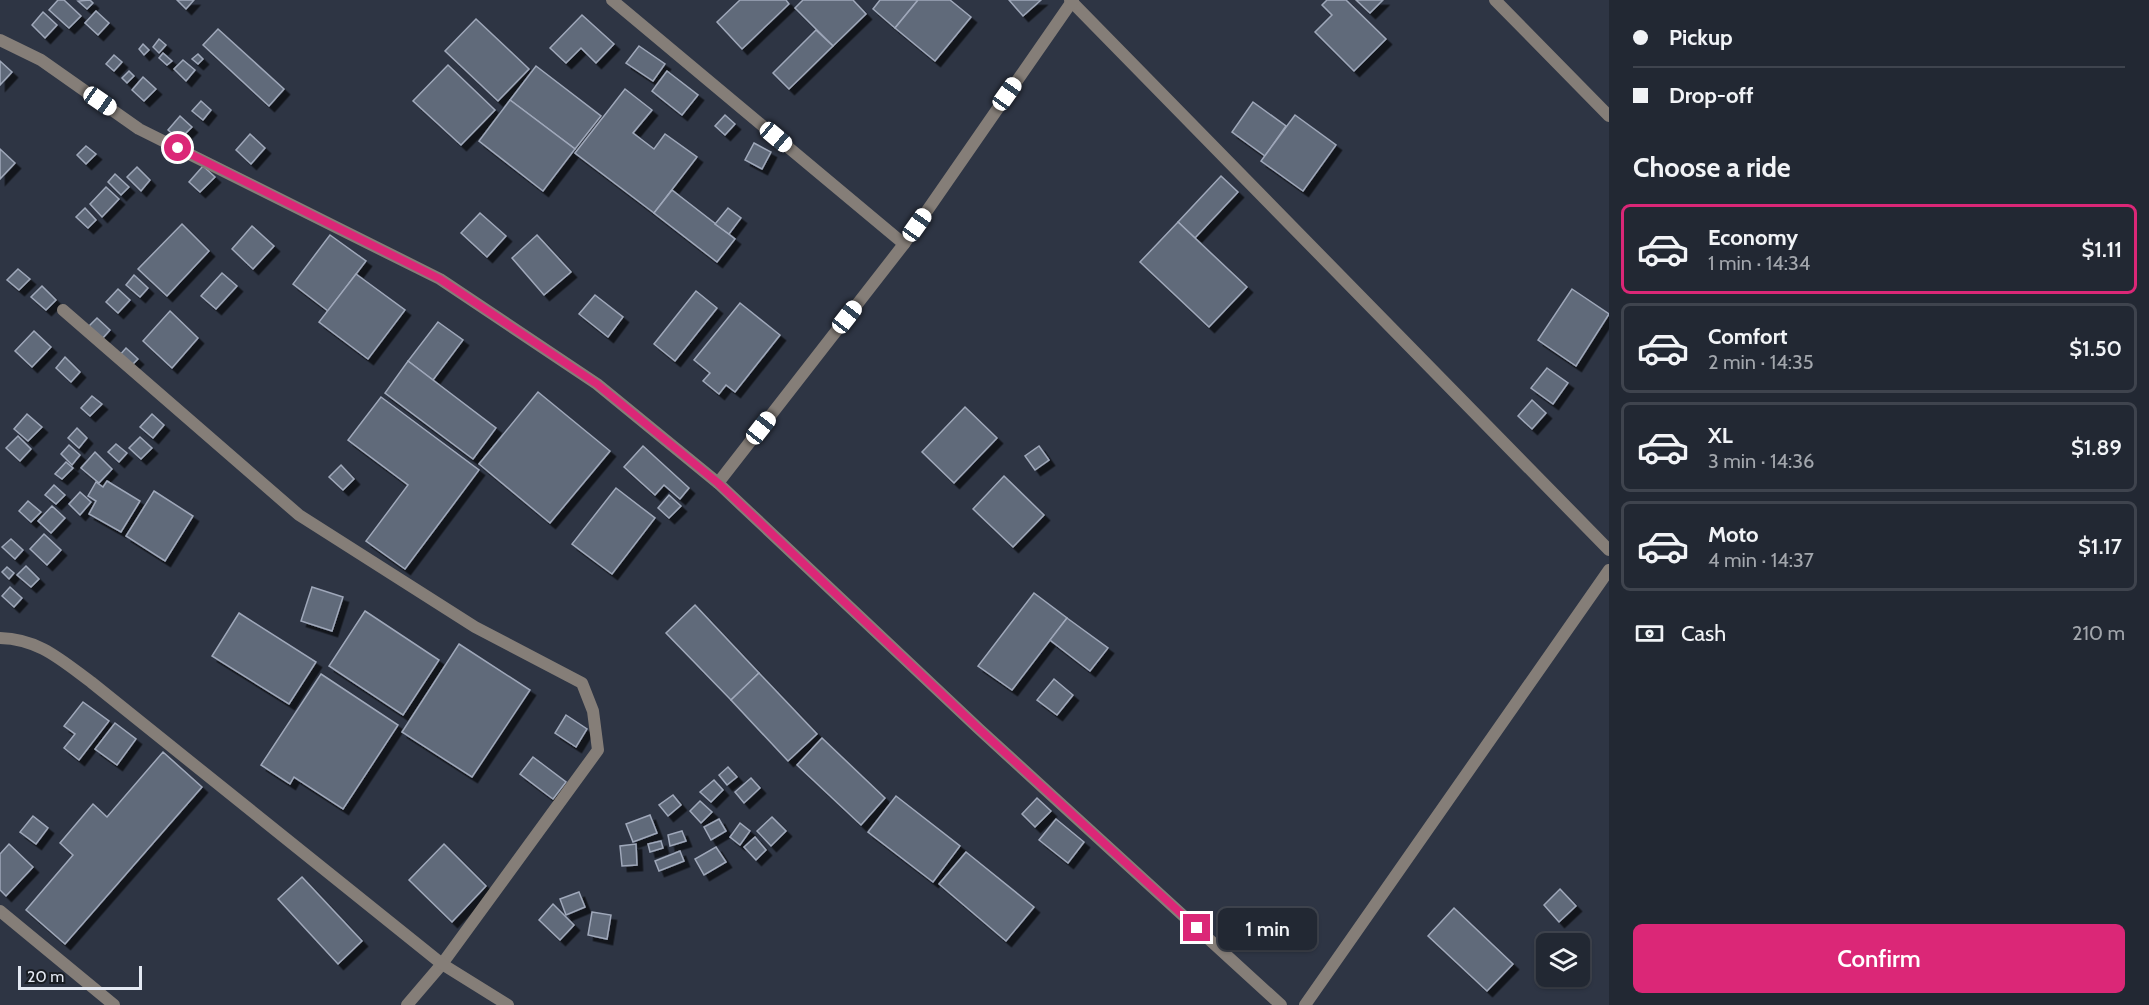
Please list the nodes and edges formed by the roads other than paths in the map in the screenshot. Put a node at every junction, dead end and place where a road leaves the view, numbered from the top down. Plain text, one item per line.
1 (612, 0) edge
2 (1072, 0) edge
3 (1495, 0) edge
4 (0, 40) edge
5 (1609, 116) edge
6 (904, 244) junction
7 (63, 310) dead end
8 (718, 483) junction
9 (1609, 550) edge
10 (1609, 570) edge
11 (0, 638) edge
12 (0, 912) edge
13 (442, 964) junction
14 (114, 1005) edge
15 (407, 1005) edge
16 (508, 1005) edge
17 (1281, 1005) edge
18 (1305, 1005) edge

1 - 6 street
2 - 6 street
2 - 9 street
3 - 5 street
4 - 8 street
6 - 8 street
7 - 13 street
8 - 17 street
10 - 18 street
11 - 13 street
12 - 14 street
13 - 15 street
13 - 16 street

